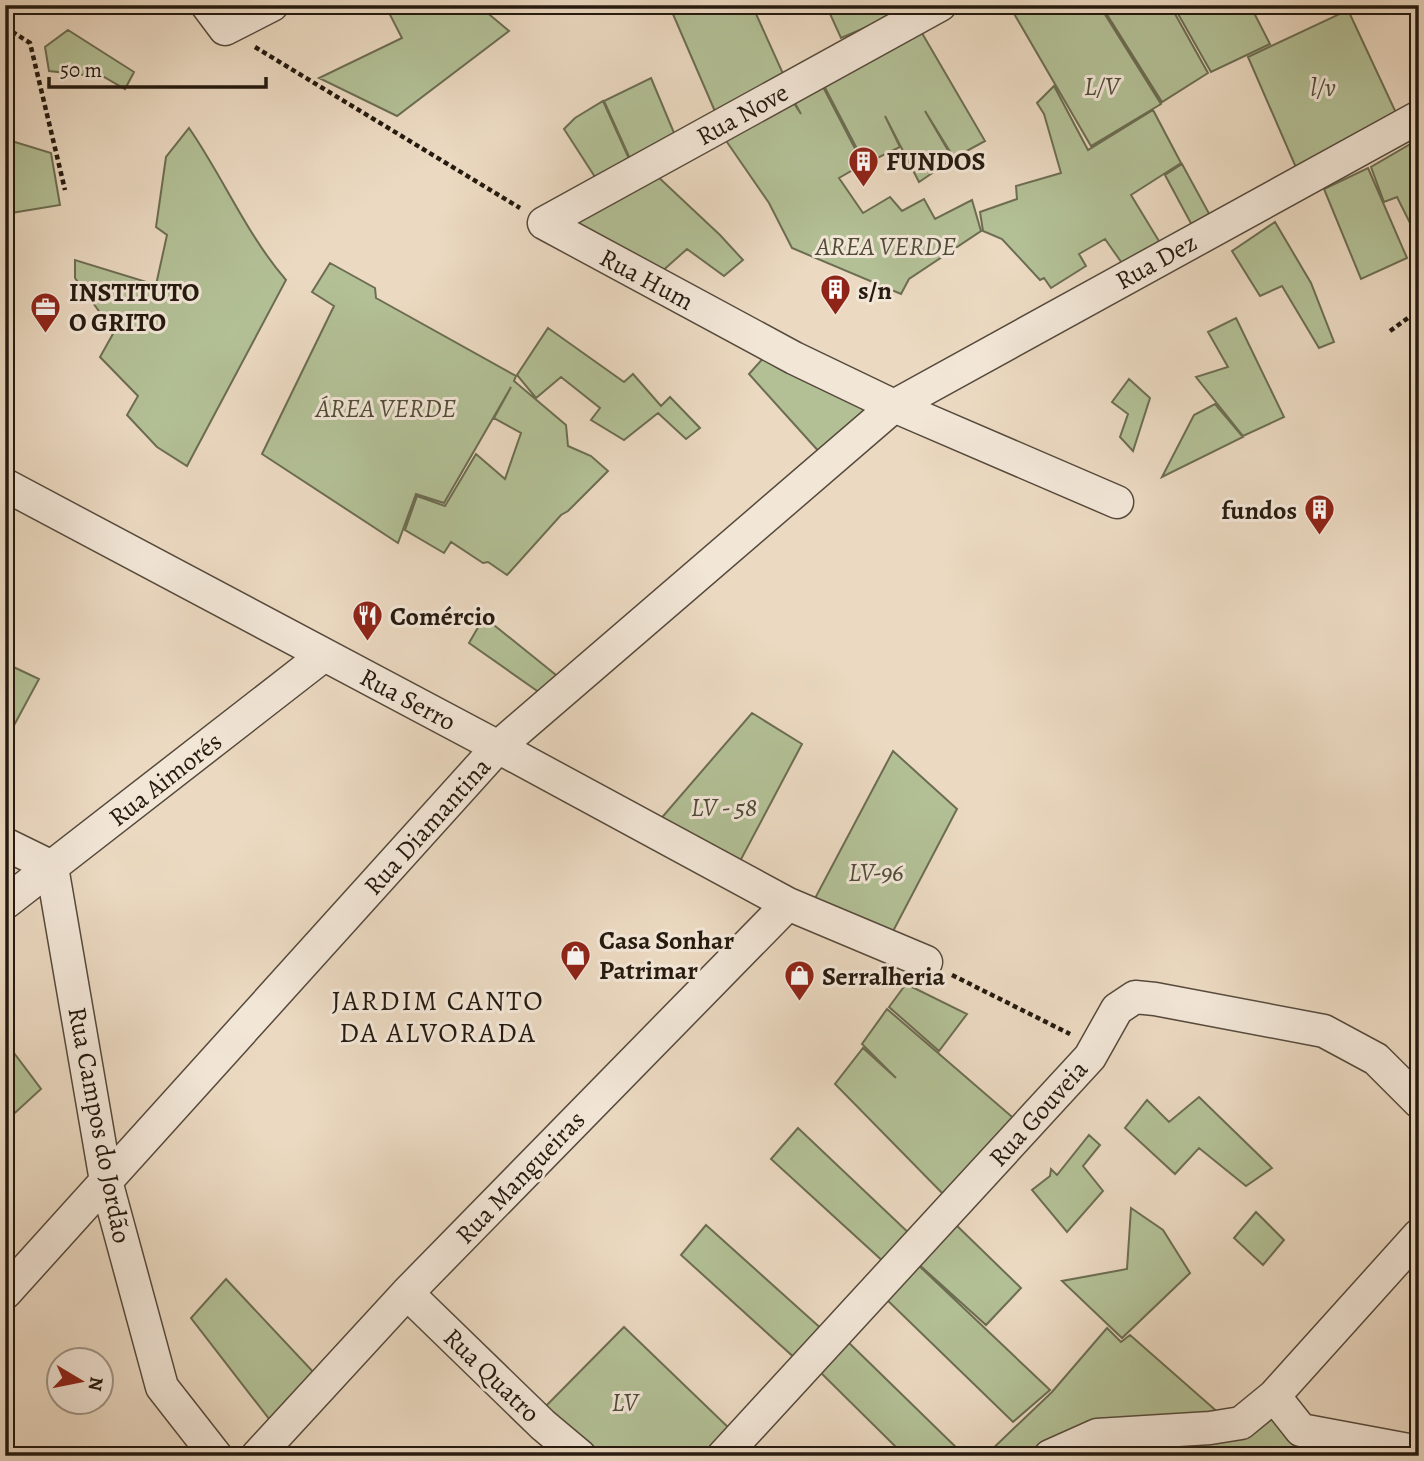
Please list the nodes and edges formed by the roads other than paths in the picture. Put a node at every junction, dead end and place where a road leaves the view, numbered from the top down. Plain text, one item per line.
1 (272, 5) edge
2 (940, 5) edge
3 (216, 17) edge
4 (1419, 117) edge
5 (544, 223) joint
6 (894, 406) junction
7 (7, 484) edge
8 (1117, 502) dead end
9 (324, 655) junction
10 (498, 747) junction
11 (5, 844) edge
12 (52, 867) junction
13 (5, 903) edge
14 (788, 904) junction
15 (926, 962) road end
16 (1419, 1102) edge
17 (106, 1181) junction
18 (1419, 1235) edge
19 (5, 1293) edge
20 (407, 1293) junction
21 (1274, 1396) junction
22 (1419, 1452) edge
23 (216, 1456) edge
24 (257, 1456) edge
25 (580, 1456) edge
26 (723, 1456) edge
27 (1049, 1456) edge

1 - 3 street
2 - 5 street, Rua Nove
4 - 6 street, Rua Dez
5 - 6 street, Rua Hum
6 - 8 street, Rua Hum
6 - 10 street, Rua Diamantina
7 - 9 street, Rua Serro
9 - 10 street, Rua Serro
9 - 12 street, Rua Aimorés
10 - 14 street, Rua Serro
10 - 17 street, Rua Diamantina
11 - 12 street
12 - 13 street, Rua Aimorés
12 - 17 street, Rua Campos do Jordão
14 - 15 street, Rua Serro
14 - 20 street, Rua Mangueiras
16 - 26 street, Rua Gouveia
17 - 19 street, Rua Diamantina
17 - 23 street, Rua Campos do Jordão
18 - 21 street
20 - 24 street, Rua Mangueiras
20 - 25 street, Rua Quatro
21 - 22 street
21 - 27 street

